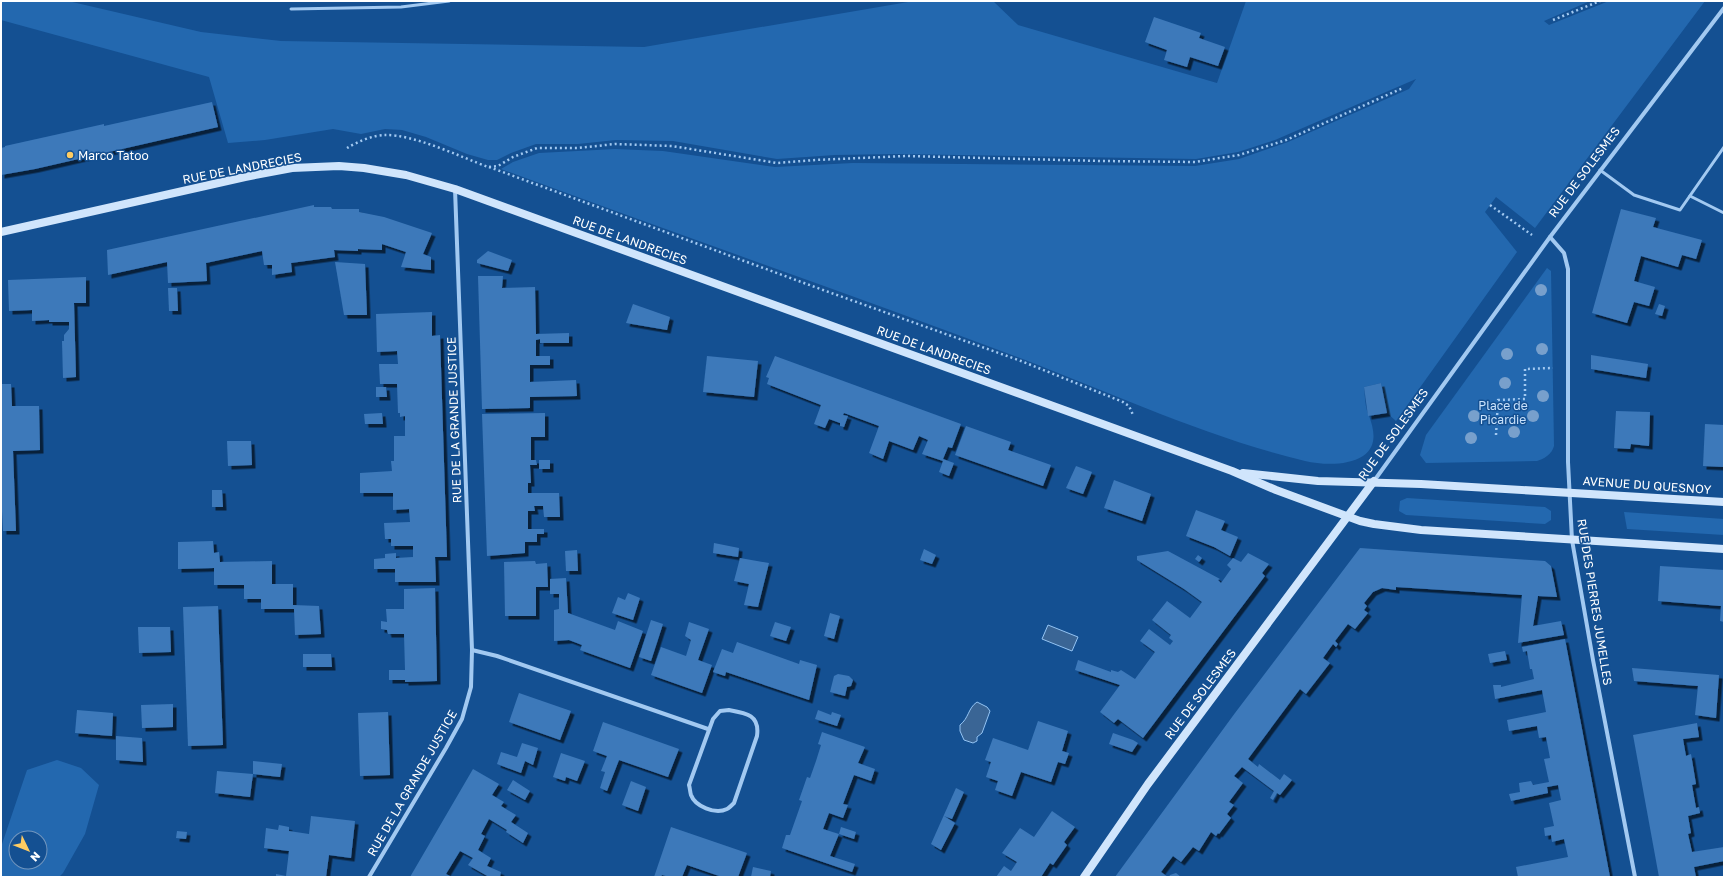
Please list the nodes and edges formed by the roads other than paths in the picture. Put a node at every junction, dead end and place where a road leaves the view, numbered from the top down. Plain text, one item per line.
1 (449, 1) edge
2 (1724, 8) edge
3 (291, 9) dead end
4 (1724, 147) edge
5 (1600, 170) junction
6 (455, 189) junction
7 (1690, 196) junction
8 (1724, 213) edge
9 (1, 232) edge
10 (1550, 238) junction
11 (1232, 471) junction
12 (1374, 481) junction
13 (1569, 492) junction
14 (1724, 502) edge
15 (1347, 517) junction
16 (1572, 540) junction
17 (1724, 549) edge
18 (472, 650) junction
19 (708, 729) junction
20 (369, 877) edge
21 (1084, 877) edge
22 (1634, 877) edge

1 - 3 lane
2 - 5 street, RUE DE SOLESMES
4 - 7 lane
5 - 7 lane
5 - 10 street, RUE DE SOLESMES
6 - 9 main road, RUE DE LANDRECIES
6 - 11 main road, RUE DE LANDRECIES
6 - 18 street, RUE DE LA GRANDE JUSTICE
7 - 8 lane
10 - 12 street, RUE DE SOLESMES
10 - 13 street, RUE DES PIERRES JUMELLES
11 - 12 main road, RUE DE LANDRECIES
11 - 15 main road, RUE DE LANDRECIES
12 - 13 main road
12 - 15 main road, RUE DE SOLESMES
13 - 14 main road, AVENUE DU QUESNOY
13 - 16 street, RUE DES PIERRES JUMELLES
15 - 16 main road
15 - 21 main road, RUE DE SOLESMES
16 - 17 main road
16 - 22 street, RUE DES PIERRES JUMELLES
18 - 19 street
18 - 20 street, RUE DE LA GRANDE JUSTICE
19 - 19 street

